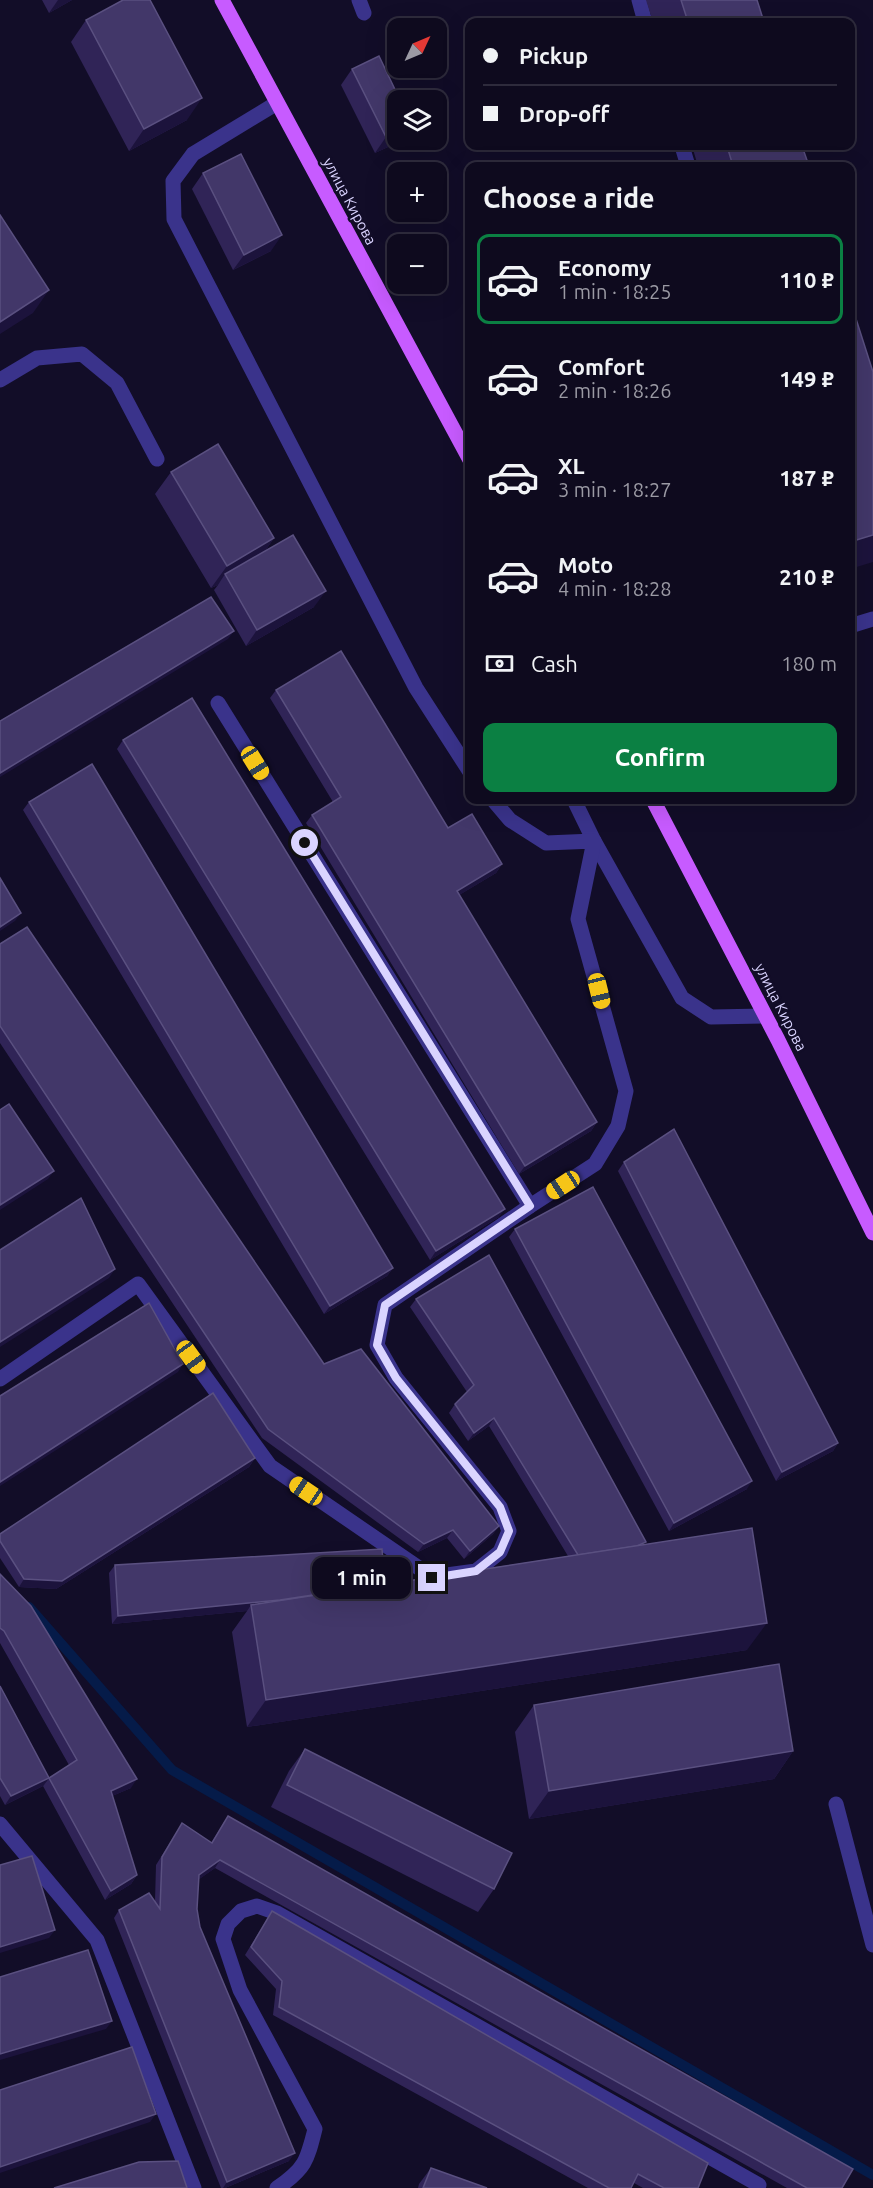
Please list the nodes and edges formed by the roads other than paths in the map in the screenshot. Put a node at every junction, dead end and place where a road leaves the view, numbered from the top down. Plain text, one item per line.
1 (222, 0) edge
2 (230, 0) edge
3 (639, 0) edge
4 (644, 18) edge
5 (250, 53) junction
6 (277, 103) junction
7 (0, 380) edge
8 (465, 451) edge
9 (157, 459) dead end
10 (873, 619) edge
11 (855, 624) edge
12 (218, 703) dead end
13 (465, 764) edge
14 (496, 804) edge
15 (576, 804) edge
16 (655, 804) edge
17 (594, 841) junction
18 (765, 1016) junction
19 (530, 1206) junction
20 (873, 1233) edge
21 (0, 1379) edge
22 (836, 1804) dead end
23 (0, 1824) edge
24 (873, 1945) edge
25 (759, 2186) dead end
26 (194, 2188) edge
27 (277, 2188) edge

1 - 5 main road, улица Кирова
2 - 5 main road, улица Кирова
3 - 4 street
5 - 6 main road, улица Кирова
6 - 8 main road, улица Кирова
6 - 13 street
7 - 9 street
10 - 11 street
12 - 19 street
14 - 17 street
15 - 17 street
16 - 18 main road, улица Кирова
17 - 18 street
17 - 19 street
18 - 20 main road, улица Кирова
19 - 21 street
22 - 24 street
23 - 26 street
25 - 27 street

